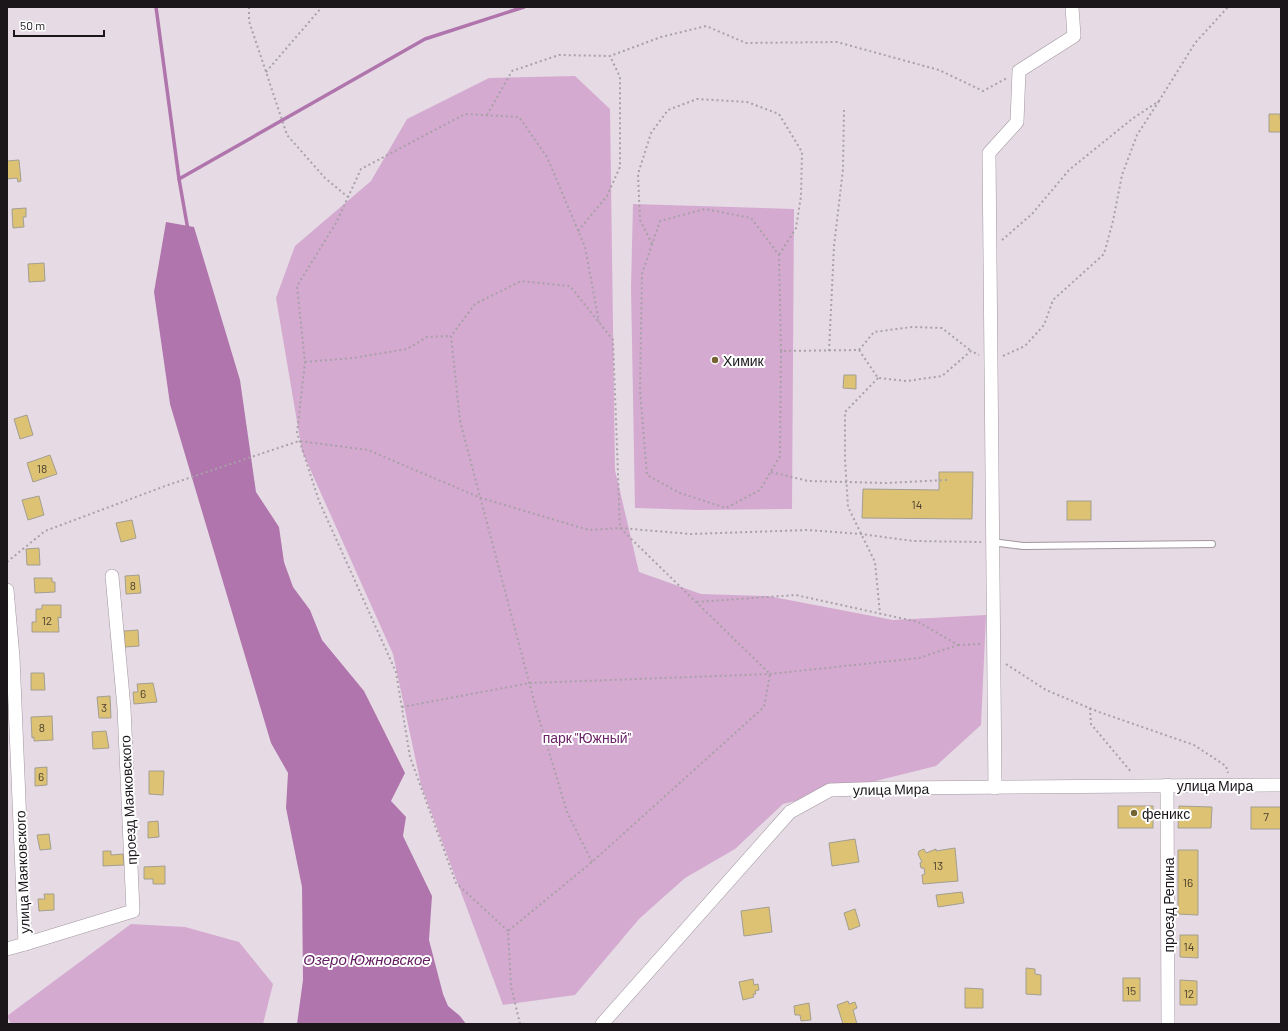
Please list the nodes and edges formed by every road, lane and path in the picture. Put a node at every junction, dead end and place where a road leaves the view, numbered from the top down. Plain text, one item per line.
1 (249, 7) edge
2 (322, 7) edge
3 (1072, 7) edge
4 (1228, 7) edge
5 (610, 56) junction
6 (1019, 71) junction
7 (266, 72) junction
8 (1159, 101) junction
9 (844, 110) dead end
10 (487, 115) junction
11 (348, 197) junction
12 (578, 231) junction
13 (652, 245) junction
14 (990, 251) junction
15 (779, 255) junction
16 (600, 323) junction
17 (451, 336) junction
18 (859, 350) junction
19 (781, 351) junction
20 (829, 351) junction
21 (971, 351) junction
22 (990, 361) junction
23 (306, 362) junction
24 (878, 378) junction
25 (299, 441) junction
26 (771, 472) junction
27 (947, 480) dead end
28 (846, 481) junction
29 (481, 498) junction
30 (620, 528) junction
31 (861, 534) junction
32 (992, 542) junction
33 (1212, 544) dead end
34 (7, 562) edge
35 (112, 576) dead end
36 (7, 590) edge
37 (696, 602) junction
38 (880, 614) junction
39 (993, 643) junction
40 (958, 645) junction
41 (993, 656) junction
42 (770, 674) junction
43 (530, 683) junction
44 (402, 707) junction
45 (1090, 708) junction
46 (1167, 785) junction
47 (1231, 785) junction
48 (1281, 785) edge
49 (1133, 786) junction
50 (995, 788) junction
51 (592, 862) junction
52 (508, 931) junction
53 (25, 944) junction
54 (7, 950) edge
55 (520, 1024) edge
56 (602, 1024) edge
57 (1168, 1024) edge

1 - 7 path
2 - 7 path
3 - 6 street
4 - 8 path
5 - 6 path
5 - 10 path
5 - 12 path
6 - 14 street
7 - 11 path
8 - 14 path
8 - 22 path
9 - 20 path
10 - 11 path
10 - 12 path
11 - 23 path
12 - 16 path
13 - 15 path
13 - 15 path
13 - 26 path
14 - 22 street
15 - 19 path
16 - 17 path
16 - 30 path
17 - 23 path
17 - 29 path
18 - 20 path
18 - 21 path
18 - 24 path
19 - 20 path
19 - 26 path
21 - 22 path
21 - 24 path
22 - 32 street
23 - 25 path
24 - 28 path
25 - 29 path
25 - 34 path
25 - 44 path
26 - 28 path
27 - 28 path
28 - 31 path
29 - 30 path
29 - 43 path
30 - 31 path
30 - 37 path
31 - 32 path
31 - 38 path
32 - 33 lane
32 - 39 street
35 - 53 street, проезд Маяковского
36 - 53 street, улица Маяковского
37 - 38 path
37 - 42 path
38 - 40 path
39 - 40 path
39 - 41 street
40 - 42 path
41 - 45 path
41 - 50 street
42 - 43 path
42 - 51 path
43 - 44 path
43 - 51 path
44 - 52 path
45 - 47 path
45 - 49 path
46 - 47 street, улица Мира
46 - 49 street, улица Мира
46 - 57 street, проезд Репина
47 - 48 street, улица Мира
49 - 50 street, улица Мира
50 - 56 street, улица Мира
51 - 52 path
52 - 55 path
53 - 54 street, улица Маяковского

